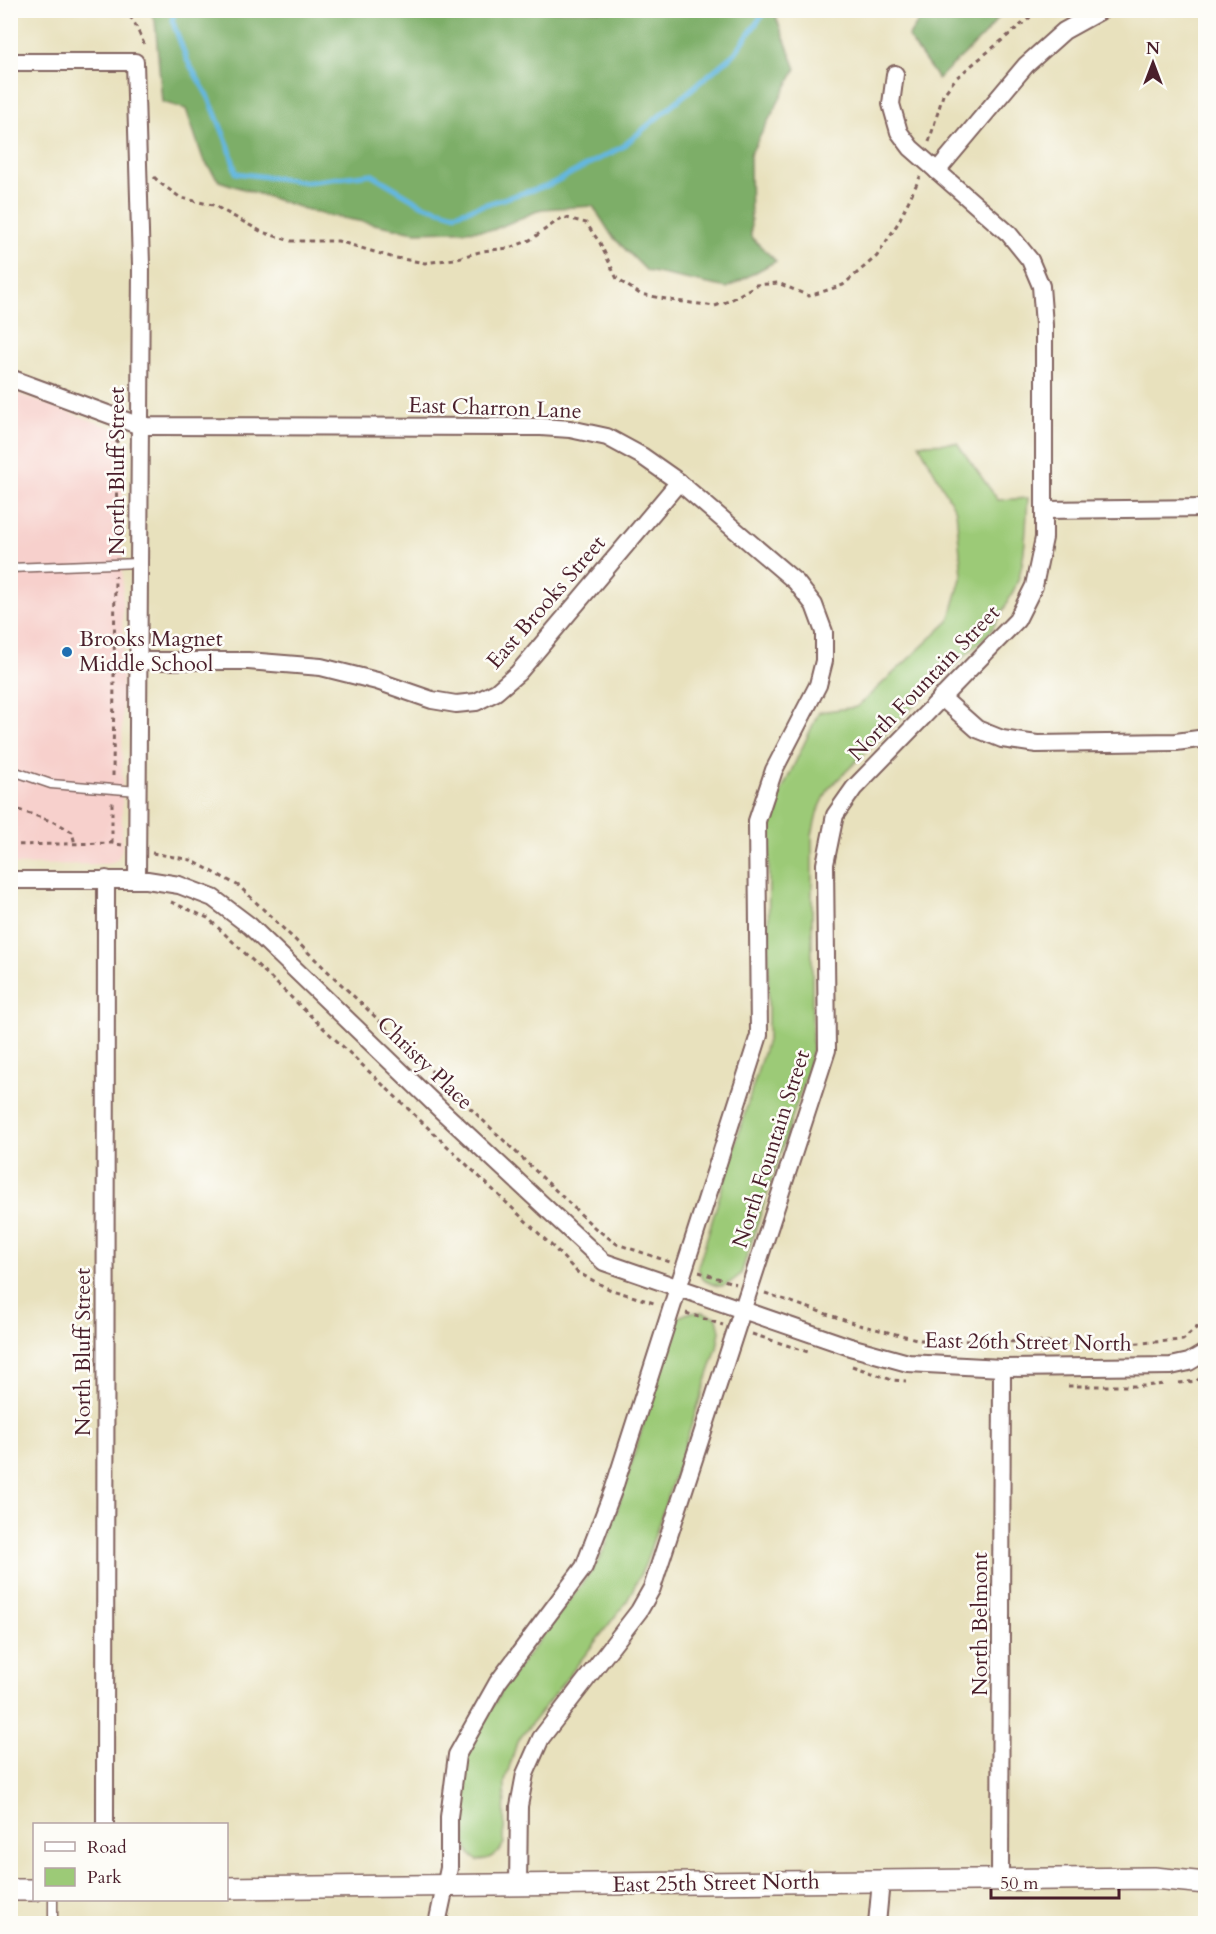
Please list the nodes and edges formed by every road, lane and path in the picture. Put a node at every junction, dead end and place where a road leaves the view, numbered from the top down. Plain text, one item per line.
1 (123, 10) edge
2 (1039, 10) edge
3 (1102, 10) edge
4 (10, 62) edge
5 (135, 62) junction
6 (895, 74) dead end
7 (928, 147) dead end
8 (929, 174) junction
9 (153, 175) dead end
10 (10, 378) edge
11 (140, 426) junction
12 (117, 433) dead end
13 (679, 482) junction
14 (1206, 508) edge
15 (1044, 510) junction
16 (139, 563) junction
17 (116, 564) junction
18 (10, 568) edge
19 (824, 647) joint
20 (139, 661) junction
21 (941, 697) junction
22 (1206, 738) edge
23 (10, 770) edge
24 (113, 789) junction
25 (138, 791) junction
26 (10, 807) edge
27 (112, 843) junction
28 (75, 844) junction
29 (10, 845) edge
30 (137, 849) junction
31 (106, 879) junction
32 (10, 880) edge
33 (137, 880) junction
34 (171, 902) dead end
35 (685, 1267) junction
36 (678, 1288) junction
37 (750, 1288) junction
38 (671, 1309) junction
39 (743, 1310) junction
40 (1206, 1319) edge
41 (737, 1329) junction
42 (1206, 1352) edge
43 (812, 1353) dead end
44 (843, 1363) dead end
45 (1002, 1368) junction
46 (1206, 1375) edge
47 (913, 1381) dead end
48 (1176, 1383) dead end
49 (1166, 1384) dead end
50 (1062, 1386) dead end
51 (105, 1823) edge
52 (1000, 1880) junction
53 (881, 1881) junction
54 (1206, 1883) edge
55 (518, 1885) junction
56 (444, 1886) junction
57 (228, 1888) edge
58 (10, 1890) edge
59 (33, 1890) edge
60 (54, 1901) edge
61 (53, 1923) edge
62 (437, 1923) edge
63 (877, 1923) edge

1 - 5 path
2 - 7 path
3 - 8 street
4 - 5 street
5 - 11 street, North Bluff Street
6 - 8 street, North Fountain Street
8 - 9 path
8 - 15 street, North Fountain Street
10 - 11 street, East Charron Lane
11 - 13 street, East Charron Lane
11 - 16 street, North Bluff Street
12 - 17 path
13 - 19 street, East Charron Lane
13 - 20 street, East Brooks Street
14 - 15 street
15 - 21 street, North Fountain Street
16 - 17 lane
16 - 20 street, North Bluff Street
17 - 18 lane
17 - 24 path
19 - 35 street, North Fountain Street
20 - 25 street, North Bluff Street
21 - 22 street
21 - 37 street, North Fountain Street
23 - 24 lane
24 - 25 lane
24 - 27 path
25 - 30 street, North Bluff Street
26 - 28 path
27 - 28 path
27 - 30 path
28 - 29 path
30 - 33 street, North Bluff Street
30 - 35 path
31 - 32 street, Christy Place
31 - 33 street, Christy Place
31 - 51 street, North Bluff Street
33 - 36 street, Christy Place
34 - 38 path
35 - 36 street, North Fountain Street
35 - 37 path
36 - 38 street, North Fountain Street
36 - 39 street, East 26th Street North
37 - 39 street, North Fountain Street
37 - 40 path
38 - 41 path
38 - 56 street, North Fountain Street
39 - 41 street, North Fountain Street
39 - 45 street, East 26th Street North
41 - 43 path
41 - 55 street, North Fountain Street
42 - 45 street, East 26th Street North
44 - 47 path
45 - 52 street, North Belmont
46 - 48 path
49 - 50 path
52 - 53 street, East 25th Street North
52 - 54 street, East 25th Street North
53 - 55 street, East 25th Street North
53 - 63 street
55 - 56 street, East 25th Street North
56 - 57 street, East 25th Street North
56 - 62 street, North Fountain Street
58 - 59 street
60 - 61 lane

